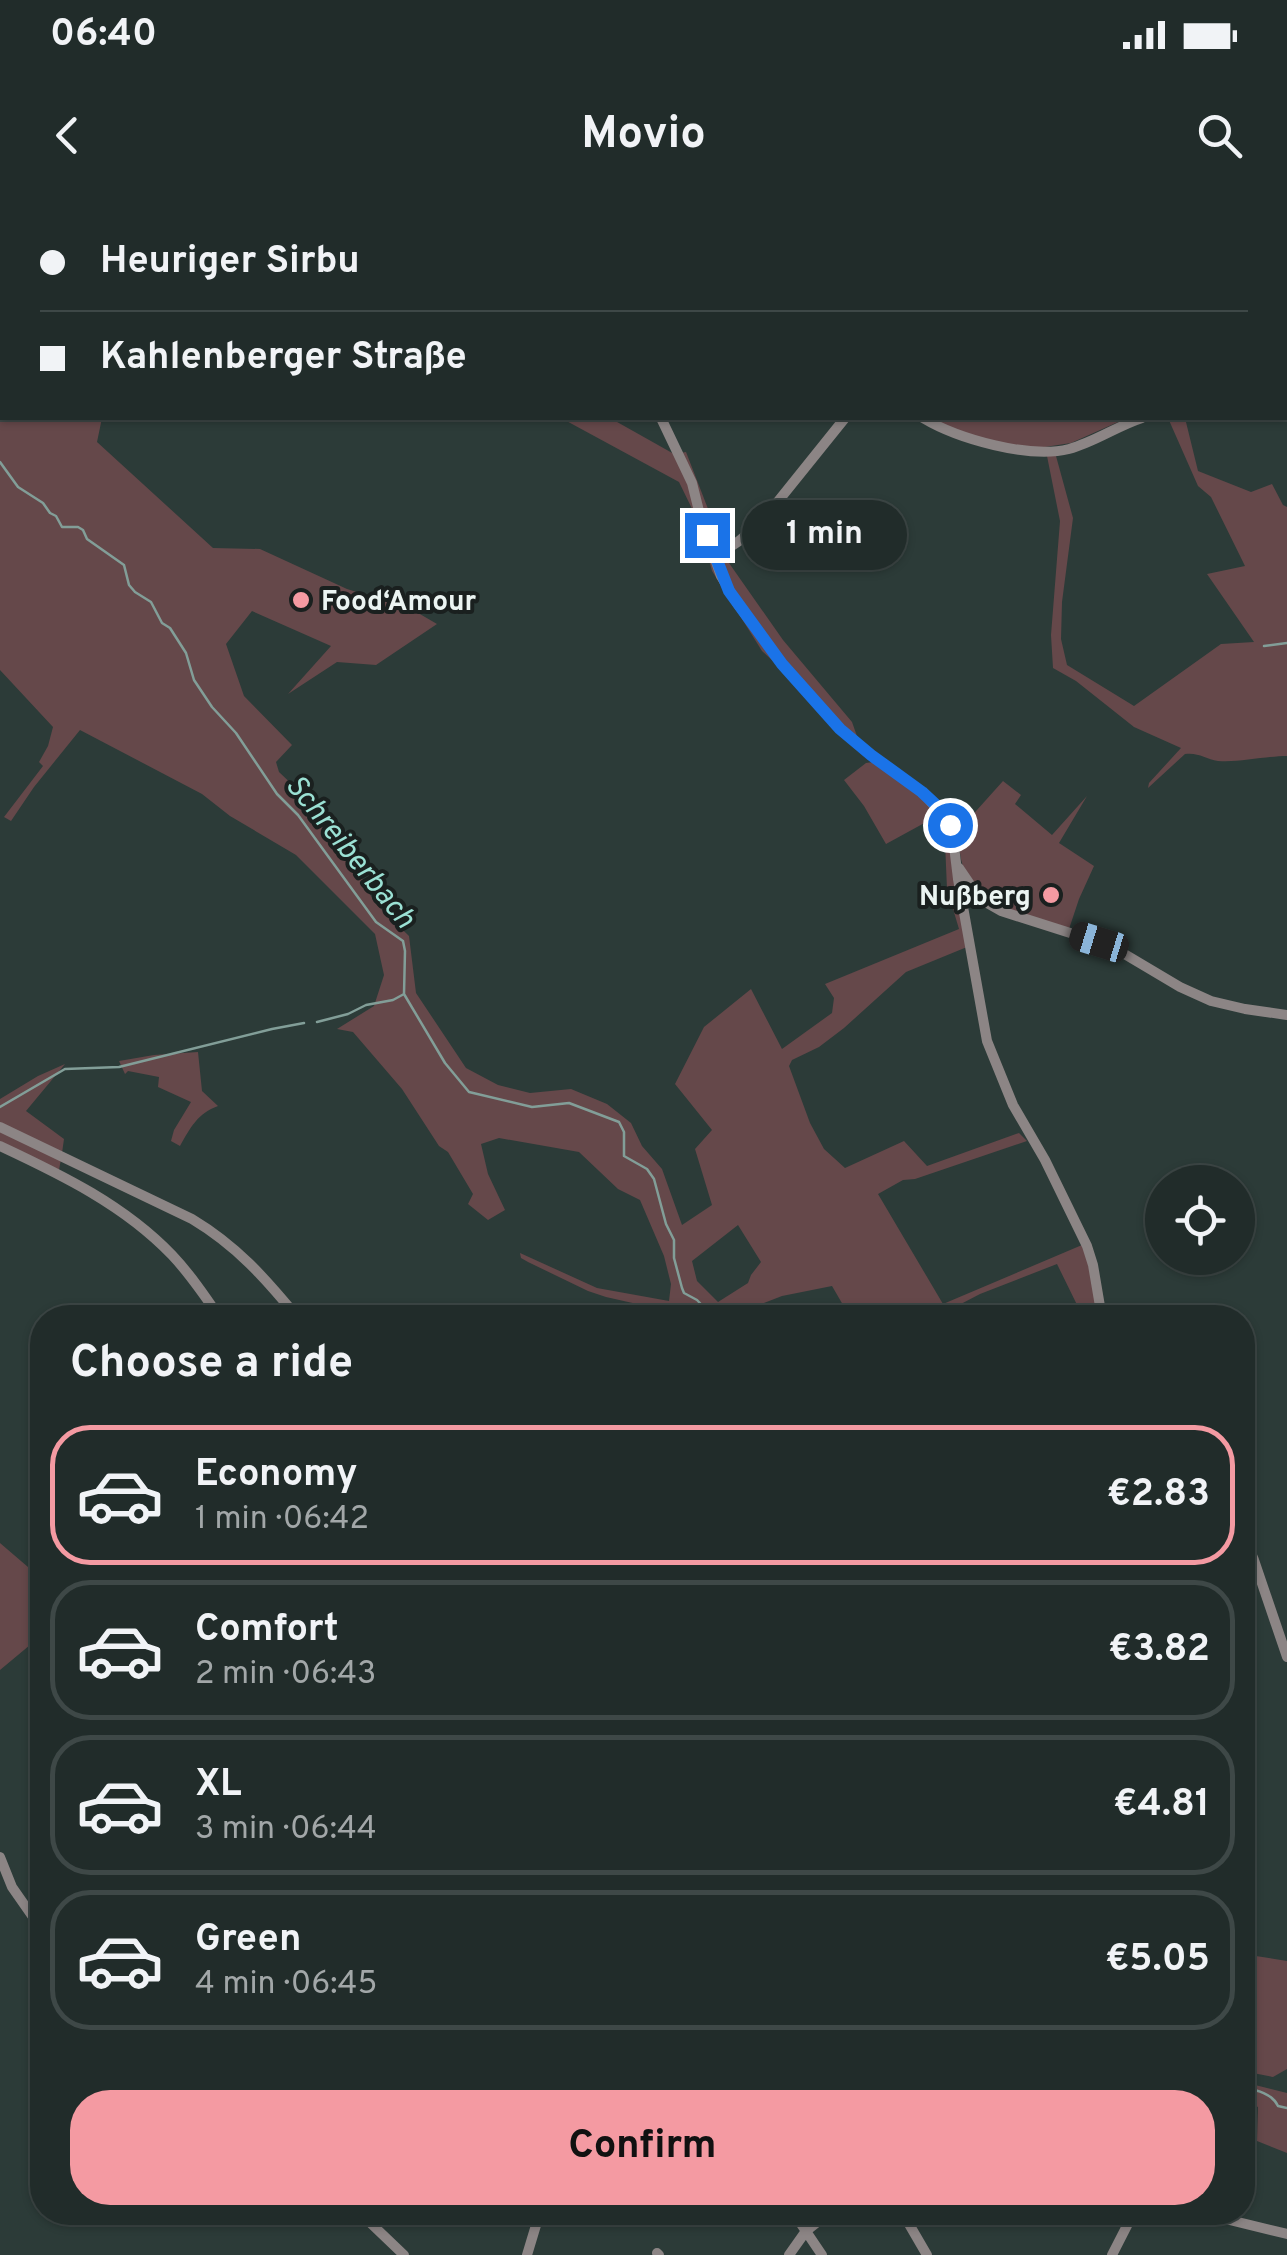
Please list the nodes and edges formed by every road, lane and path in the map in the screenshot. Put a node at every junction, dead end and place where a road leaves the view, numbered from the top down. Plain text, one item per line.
1 (662, 420) edge
2 (843, 420) edge
3 (928, 420) edge
4 (1138, 420) edge
5 (715, 557) junction
6 (956, 864) junction
7 (986, 904) junction
8 (966, 917) junction
9 (1287, 1015) edge
10 (0, 1127) edge
11 (0, 1146) edge
12 (210, 1305) edge
13 (287, 1305) edge
14 (1099, 1305) edge
15 (1255, 1563) edge
16 (1287, 1657) edge
17 (0, 1857) edge
18 (30, 1913) edge
19 (373, 2225) edge
20 (536, 2225) edge
21 (802, 2225) edge
22 (814, 2225) edge
23 (909, 2225) edge
24 (1127, 2225) edge
25 (1251, 2225) edge
26 (806, 2231) junction
27 (1287, 2234) edge
28 (404, 2255) edge
29 (527, 2255) edge
30 (789, 2255) edge
31 (822, 2255) edge
32 (926, 2255) edge
33 (1112, 2255) edge

1 - 5 street
2 - 5 street
3 - 4 street
5 - 6 street
6 - 7 street
6 - 8 street
7 - 8 street
7 - 9 street
8 - 14 street
10 - 13 street
11 - 12 street
15 - 16 street
17 - 18 street
19 - 28 street
20 - 29 street
21 - 26 street
22 - 26 street
23 - 32 street
24 - 33 street
25 - 27 street
26 - 30 street
26 - 31 street

